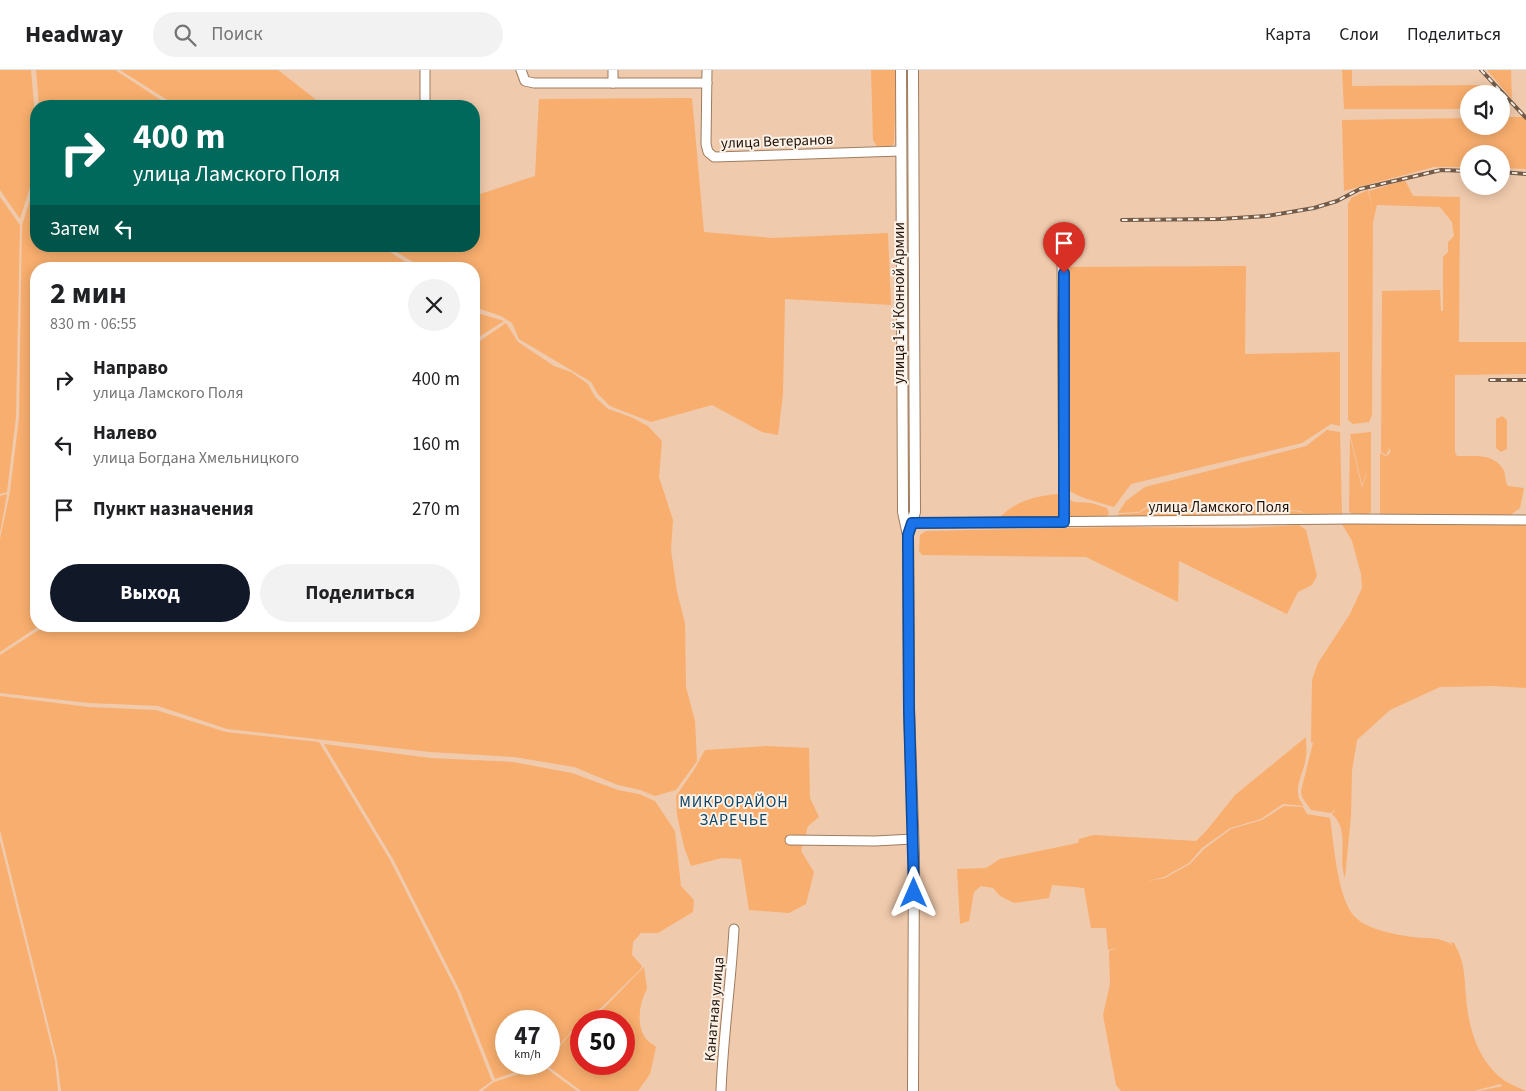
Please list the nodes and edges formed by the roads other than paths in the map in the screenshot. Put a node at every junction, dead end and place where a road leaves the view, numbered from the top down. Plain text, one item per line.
1 (425, 70) edge
2 (521, 70) edge
3 (613, 70) edge
4 (707, 70) edge
5 (901, 70) edge
6 (913, 70) edge
7 (613, 83) junction
8 (707, 84) junction
9 (425, 100) edge
10 (901, 152) junction
11 (914, 154) junction
12 (915, 258) junction
13 (901, 259) junction
14 (1062, 261) dead end
15 (1526, 520) edge
16 (1064, 522) junction
17 (912, 523) junction
18 (908, 535) junction
19 (914, 839) junction
20 (790, 840) dead end
21 (734, 929) dead end
22 (721, 1091) edge
23 (913, 1091) edge

1 - 9 street
2 - 7 street
3 - 7 street
4 - 8 street, улица Ветеранов
5 - 10 main road, улица 1-й Конной Армии
6 - 11 main road, улица 1-й Конной Армии
7 - 8 street
8 - 10 street, улица Ветеранов
10 - 11 main road
10 - 13 main road, улица 1-й Конной Армии
11 - 12 main road, улица 1-й Конной Армии
12 - 13 main road
12 - 17 main road, улица 1-й Конной Армии
13 - 18 main road, улица 1-й Конной Армии
14 - 16 street
15 - 16 street, улица Ламского Поля
16 - 17 street, улица Ламского Поля
17 - 18 main road, улица 1-й Конной Армии
18 - 19 main road, улица 1-й Конной Армии
19 - 20 street
19 - 23 main road, улица 1-й Конной Армии
21 - 22 street, Канатная улица

